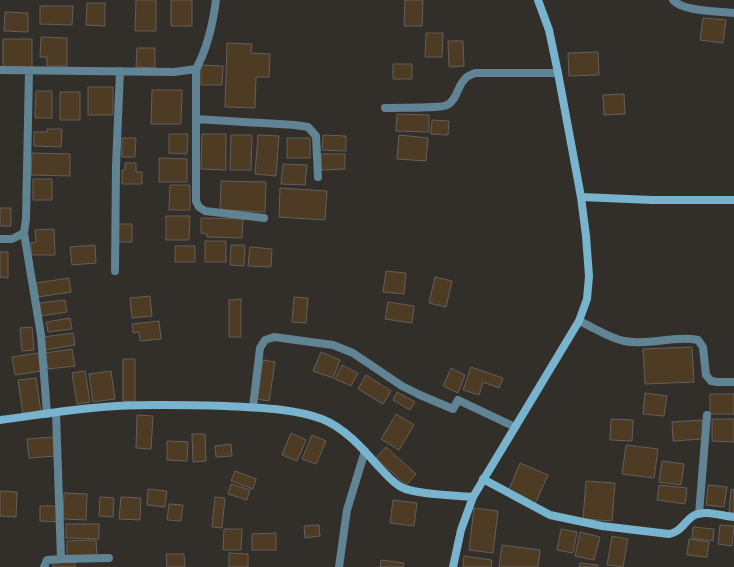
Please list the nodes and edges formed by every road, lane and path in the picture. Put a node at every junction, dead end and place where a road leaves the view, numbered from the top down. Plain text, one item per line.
1 (216, 0) edge
2 (538, 0) edge
3 (673, 0) edge
4 (734, 13) edge
5 (196, 69) junction
6 (0, 70) edge
7 (29, 71) junction
8 (120, 71) junction
9 (558, 73) junction
10 (384, 108) dead end
11 (196, 119) junction
12 (318, 177) dead end
13 (581, 197) junction
14 (734, 200) edge
15 (264, 218) dead end
16 (24, 233) junction
17 (0, 239) edge
18 (115, 271) dead end
19 (580, 321) junction
20 (734, 382) edge
21 (253, 407) junction
22 (56, 413) junction
23 (47, 414) junction
24 (707, 415) dead end
25 (0, 420) edge
26 (515, 427) junction
27 (365, 451) junction
28 (483, 479) junction
29 (473, 497) junction
30 (700, 514) junction
31 (734, 517) edge
32 (109, 558) dead end
33 (61, 559) junction
34 (44, 567) edge
35 (339, 567) edge
36 (453, 567) edge

1 - 5 street
2 - 9 street
3 - 4 street
5 - 8 street
5 - 11 street
6 - 7 street
7 - 8 street
7 - 16 street
8 - 18 street
9 - 10 street
9 - 13 street
11 - 12 street
11 - 15 street
13 - 14 street
13 - 19 street
16 - 17 street
16 - 23 street
19 - 20 street
19 - 26 street
21 - 22 street
21 - 26 street
21 - 27 street
22 - 23 street
22 - 33 street
23 - 25 street
24 - 30 street
26 - 28 street
27 - 29 street
27 - 35 street
28 - 29 street
28 - 30 street
29 - 36 street
30 - 31 street
32 - 33 street
33 - 34 street

